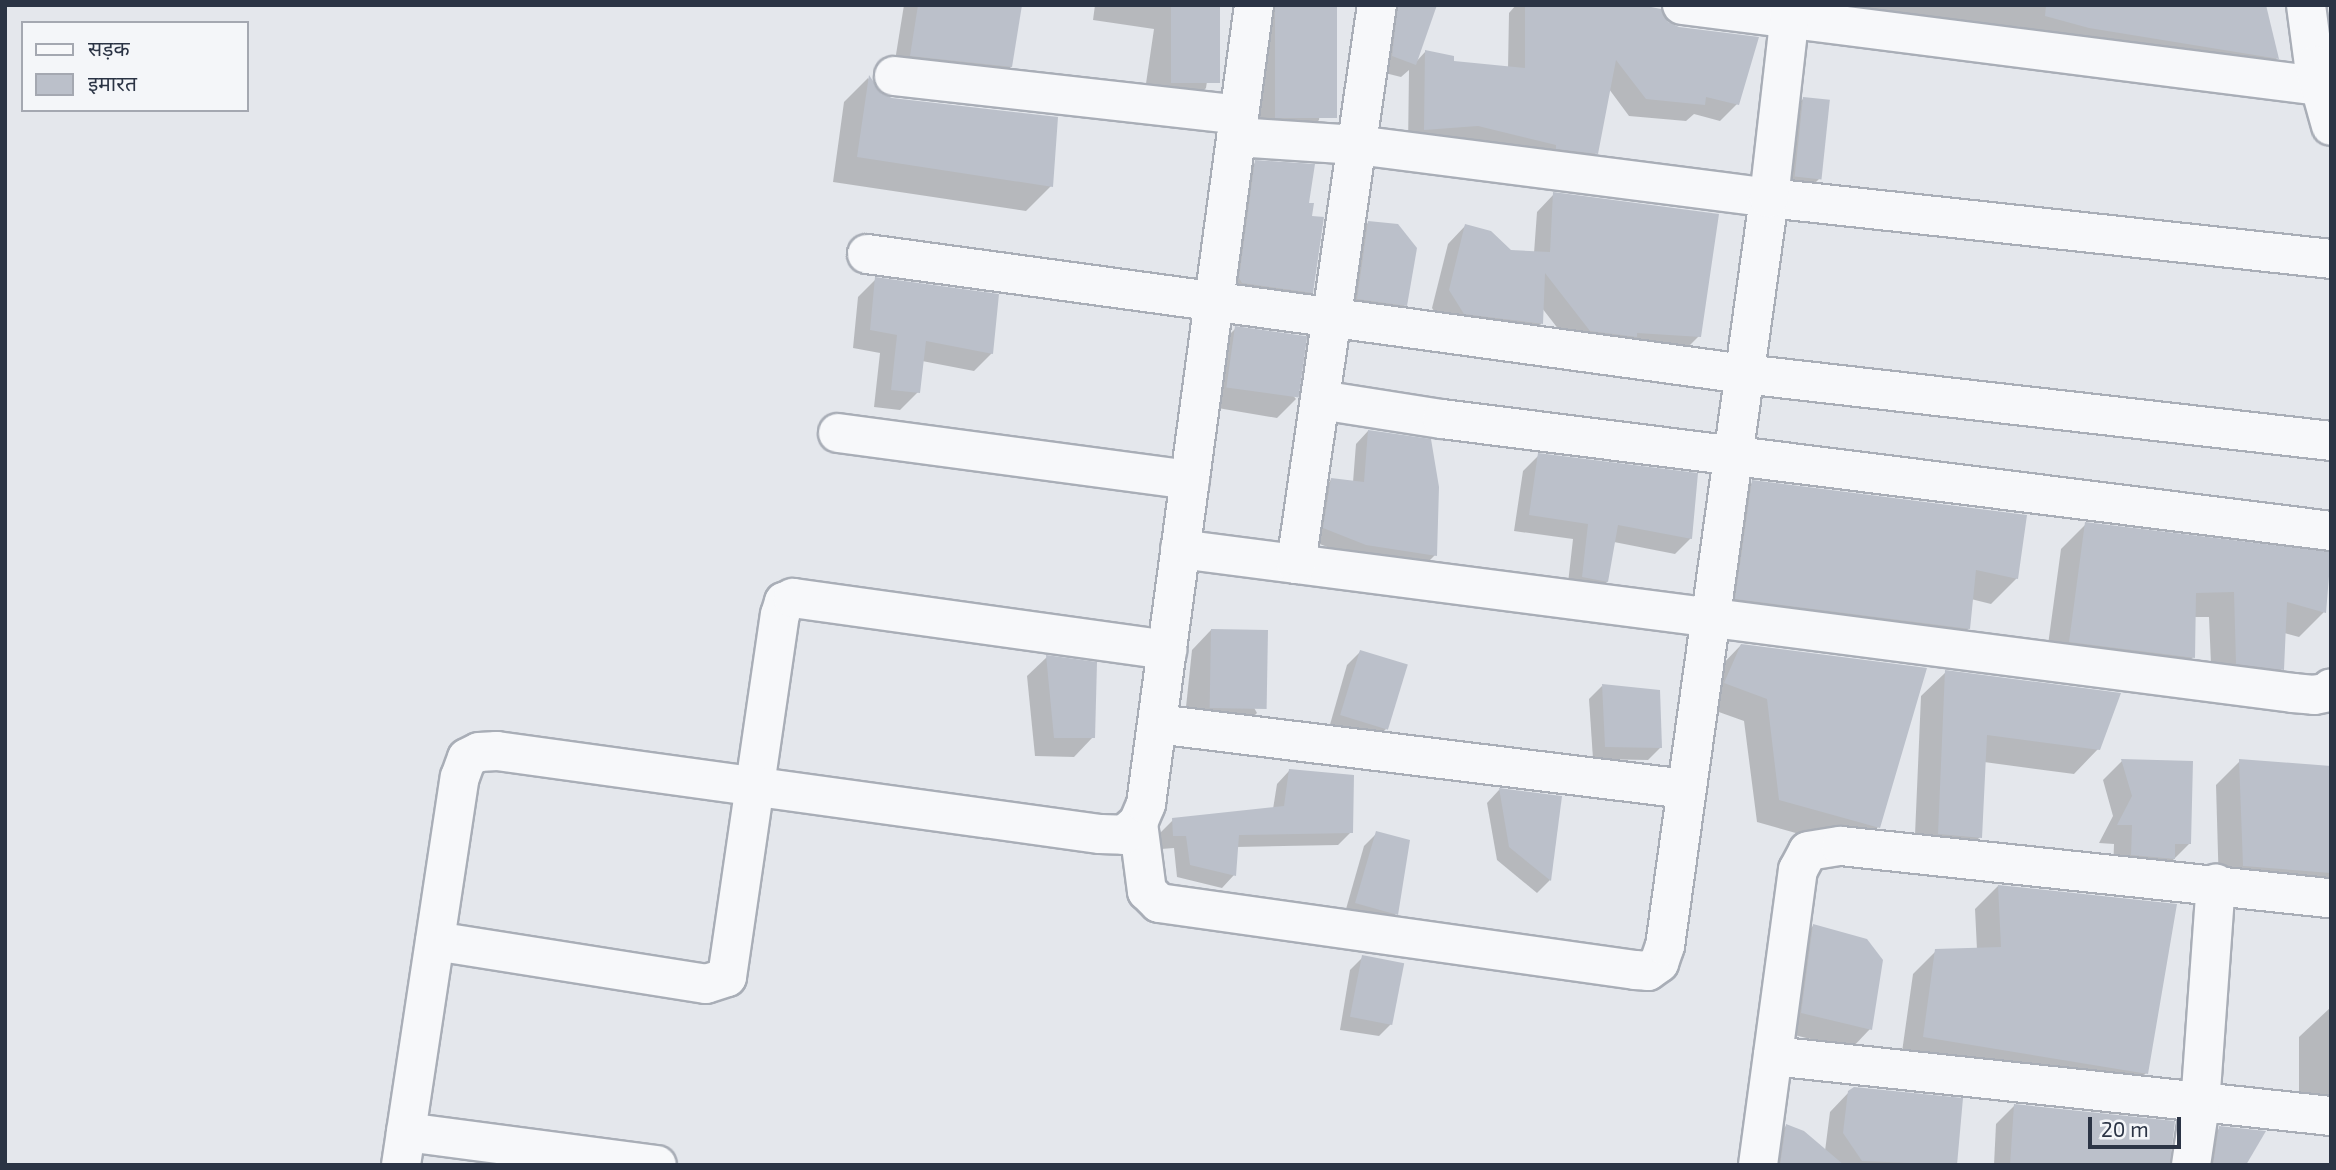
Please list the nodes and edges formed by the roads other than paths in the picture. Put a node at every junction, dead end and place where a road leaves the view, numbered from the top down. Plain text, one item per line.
1 (1254, 5) edge
2 (1377, 5) edge
3 (1682, 5) edge
4 (2306, 5) edge
5 (1790, 12) edge
6 (894, 76) dead end
7 (2319, 86) junction
8 (1238, 126) junction
9 (2331, 126) edge
10 (1357, 145) junction
11 (1769, 198) junction
12 (867, 254) dead end
13 (2331, 259) edge
14 (1214, 303) junction
15 (1332, 318) junction
16 (1744, 374) junction
17 (1320, 400) junction
18 (838, 433) dead end
19 (2331, 441) edge
20 (1732, 457) junction
21 (1190, 480) junction
22 (2331, 531) edge
23 (1180, 549) junction
24 (1296, 564) junction
25 (1710, 621) junction
26 (1167, 650) junction
27 (2330, 691) edge
28 (1157, 724) junction
29 (758, 787) junction
30 (1686, 789) junction
31 (1138, 823) junction
32 (2216, 884) junction
33 (2331, 898) edge
34 (435, 941) junction
35 (1773, 1056) junction
36 (2200, 1105) junction
37 (2331, 1116) edge
38 (403, 1149) edge
39 (657, 1165) edge
40 (1758, 1165) edge
41 (2191, 1165) edge

1 - 8 street
2 - 10 street
3 - 5 street
4 - 7 street
5 - 7 street
5 - 11 street
6 - 8 street
7 - 9 street
8 - 10 street
8 - 14 street
10 - 11 street
10 - 15 street
11 - 13 street
11 - 16 street
12 - 14 street
14 - 15 street
14 - 21 street
15 - 16 street
15 - 17 street
16 - 19 street
16 - 20 street
17 - 20 street
17 - 24 street
18 - 21 street
20 - 22 street
20 - 25 street
21 - 23 street
23 - 24 street
23 - 26 street
24 - 25 street
25 - 27 street
25 - 30 street
26 - 28 street
26 - 29 street
28 - 30 street
28 - 31 street
29 - 31 street
29 - 34 street
29 - 34 street
30 - 31 street
32 - 33 street
32 - 35 street
32 - 36 street
34 - 38 street
35 - 36 street
35 - 40 street
36 - 37 street
36 - 41 street
38 - 39 street

